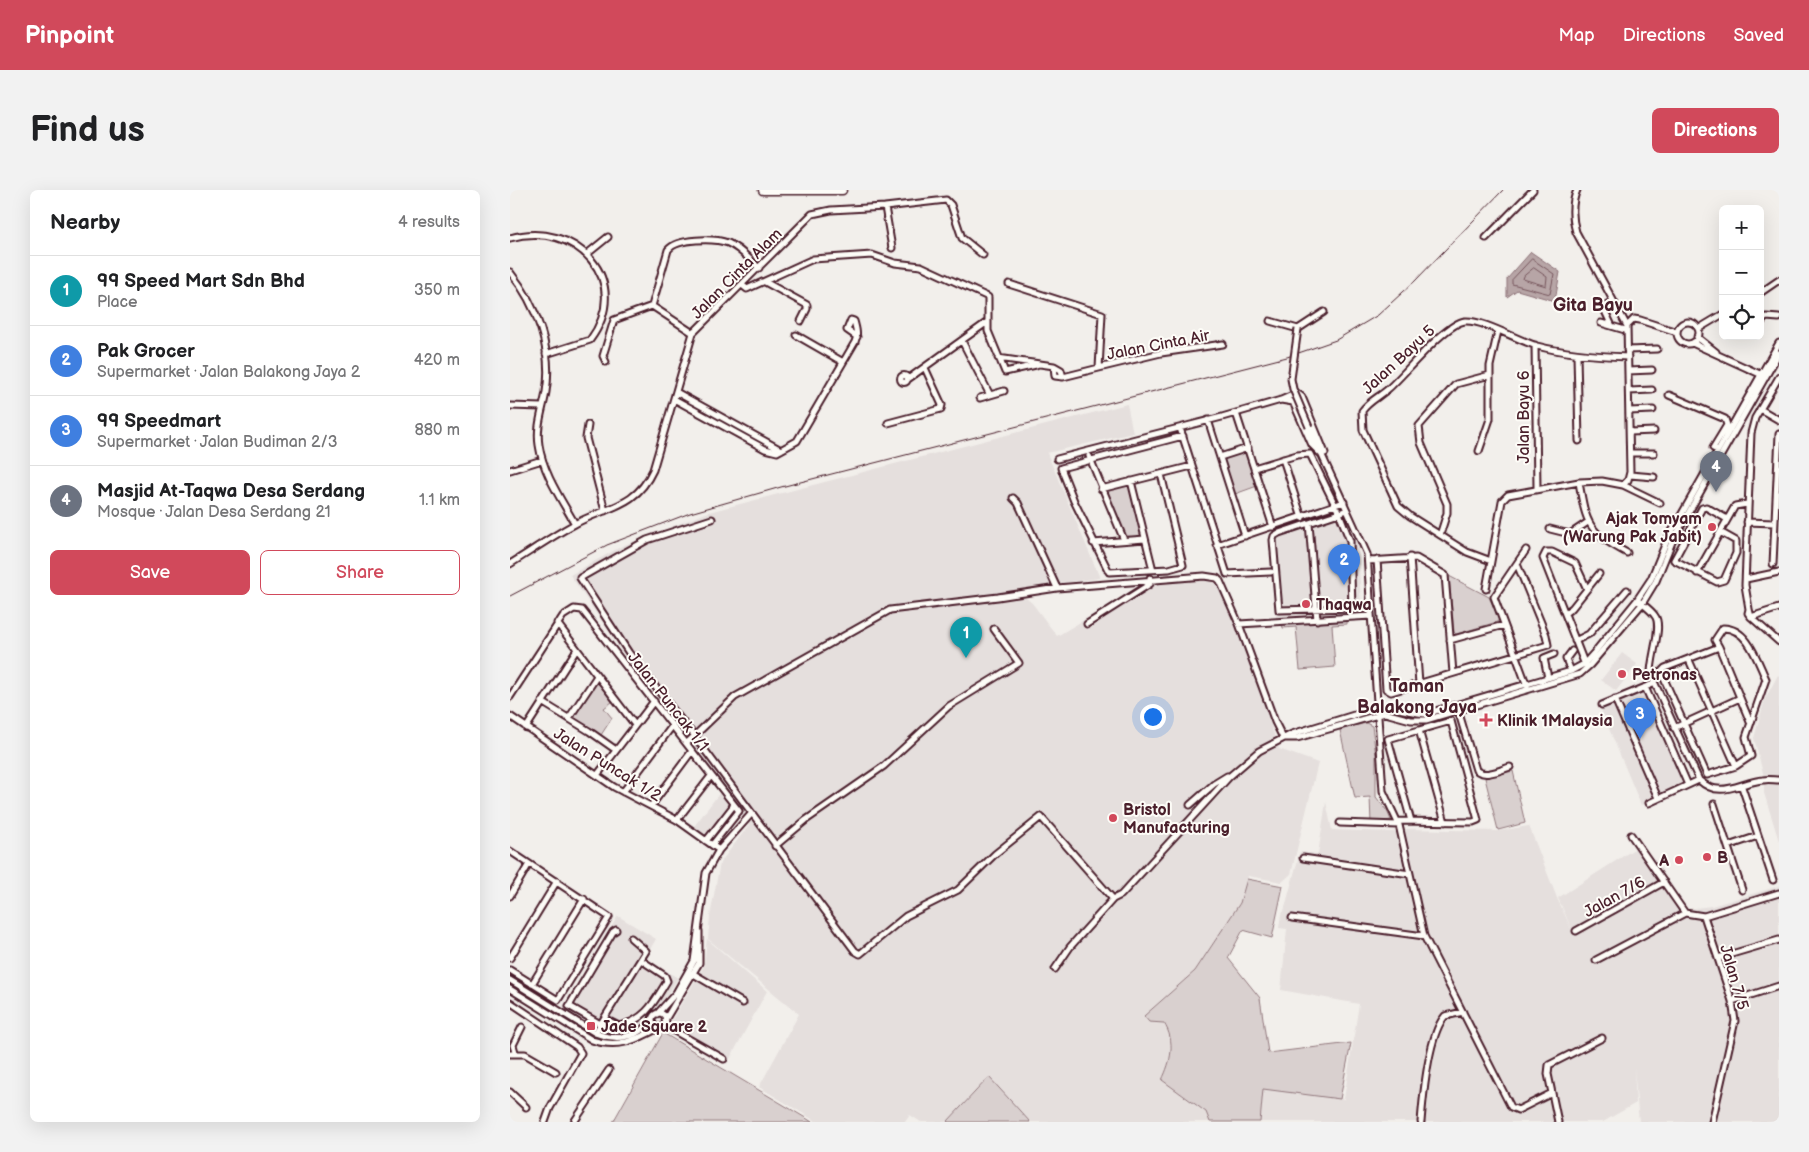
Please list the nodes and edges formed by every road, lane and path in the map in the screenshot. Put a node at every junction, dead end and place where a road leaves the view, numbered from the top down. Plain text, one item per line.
1 (763, 190) edge
2 (842, 190) edge
3 (1533, 190) edge
4 (1577, 190) edge
5 (885, 207) junction
6 (608, 237) dead end
7 (510, 238) edge
8 (1486, 238) dead end
9 (892, 248) dead end
10 (587, 254) junction
11 (983, 255) dead end
12 (758, 268) junction
13 (510, 272) edge
14 (1779, 280) edge
15 (765, 282) junction
16 (1009, 284) dead end
17 (742, 285) junction
18 (1764, 290) edge
19 (1612, 301) junction
20 (652, 306) junction
21 (1324, 312) dead end
22 (1719, 317) edge
23 (1779, 318) edge
24 (1764, 319) edge
25 (801, 321) dead end
26 (1270, 321) dead end
27 (986, 323) junction
28 (1601, 323) dead end
29 (1612, 326) junction
30 (1626, 328) junction
31 (1298, 329) junction
32 (1698, 329) junction
33 (1498, 331) junction
34 (1677, 332) junction
35 (694, 333) junction
36 (796, 335) dead end
37 (857, 337) dead end
38 (1697, 337) junction
39 (962, 341) junction
40 (1692, 343) junction
41 (1779, 343) edge
42 (1223, 344) dead end
43 (1535, 345) junction
44 (1657, 349) dead end
45 (1627, 350) junction
46 (1716, 352) junction
47 (1779, 353) edge
48 (546, 354) junction
49 (1577, 355) junction
50 (1628, 357) junction
51 (998, 358) junction
52 (606, 362) dead end
53 (843, 362) junction
54 (1036, 365) junction
55 (925, 368) junction
56 (1099, 368) junction
57 (1652, 370) dead end
58 (1628, 371) junction
59 (1490, 375) junction
60 (1763, 375) junction
61 (1779, 377) edge
62 (908, 379) dead end
63 (1777, 387) edge
64 (1004, 390) dead end
65 (1652, 390) dead end
66 (1629, 391) junction
67 (676, 392) junction
68 (990, 395) junction
69 (1669, 395) dead end
70 (980, 398) dead end
71 (674, 399) junction
72 (1281, 400) junction
73 (510, 406) edge
74 (542, 407) junction
75 (1760, 409) junction
76 (1653, 410) dead end
77 (1629, 411) junction
78 (1236, 413) junction
79 (1208, 420) junction
80 (1779, 420) edge
81 (888, 423) dead end
82 (588, 425) dead end
83 (1180, 428) junction
84 (1654, 431) dead end
85 (1630, 432) junction
86 (1779, 434) edge
87 (1183, 436) junction
88 (1579, 442) dead end
89 (767, 446) junction
90 (1248, 448) junction
91 (1717, 450) junction
92 (1088, 451) junction
93 (1479, 451) dead end
94 (1654, 452) dead end
95 (1322, 454) junction
96 (1630, 454) junction
97 (1220, 457) junction
98 (1057, 459) dead end
99 (1089, 459) junction
100 (1283, 459) junction
101 (542, 460) junction
102 (1192, 466) junction
103 (1328, 466) junction
104 (1254, 468) junction
105 (510, 470) edge
106 (1161, 474) junction
107 (1630, 475) junction
108 (1654, 477) dead end
109 (1131, 481) junction
110 (1579, 482) junction
111 (1623, 484) junction
112 (1537, 488) junction
113 (1101, 489) junction
114 (1013, 498) dead end
115 (1344, 502) junction
116 (1660, 503) dead end
117 (1747, 504) junction
118 (1336, 506) junction
119 (1347, 510) junction
120 (605, 512) junction
121 (1686, 512) junction
122 (1340, 513) junction
123 (1302, 518) junction
124 (1696, 518) junction
125 (712, 519) dead end
126 (1727, 519) junction
127 (1588, 522) junction
128 (1747, 522) junction
129 (1774, 522) junction
130 (1309, 523) junction
131 (575, 524) junction
132 (1273, 527) junction
133 (1550, 529) dead end
134 (1720, 532) junction
135 (1440, 535) junction
136 (1245, 536) junction
137 (1145, 539) junction
138 (1124, 540) junction
139 (1093, 542) junction
140 (1217, 545) junction
141 (1526, 550) dead end
142 (1627, 553) dead end
143 (1410, 557) junction
144 (1377, 560) junction
145 (1368, 561) junction
146 (1491, 561) junction
147 (510, 564) edge
148 (1516, 564) junction
149 (1773, 564) dead end
150 (1152, 570) junction
151 (1271, 572) dead end
152 (1779, 572) edge
153 (1697, 573) junction
154 (1599, 574) dead end
155 (1150, 578) junction
156 (1745, 582) junction
157 (1057, 588) junction
158 (1486, 589) dead end
159 (1587, 589) junction
160 (1627, 590) dead end
161 (1639, 602) junction
162 (1779, 608) edge
163 (1316, 610) junction
164 (1565, 613) junction
165 (1371, 616) junction
166 (1750, 617) junction
167 (1317, 620) junction
168 (556, 624) junction
169 (1087, 624) dead end
170 (1239, 624) junction
171 (1504, 625) junction
172 (994, 629) dead end
173 (1450, 640) junction
174 (1575, 641) junction
175 (1779, 642) edge
176 (1719, 647) junction
177 (576, 649) junction
178 (1572, 651) dead end
179 (1579, 652) junction
180 (1554, 654) dead end
181 (1592, 654) junction
182 (1516, 656) junction
183 (1689, 660) junction
184 (1586, 666) junction
185 (1571, 672) junction
186 (1453, 673) junction
187 (1523, 674) junction
188 (597, 676) junction
189 (1548, 678) junction
190 (1536, 681) junction
191 (1419, 684) junction
192 (1527, 684) junction
193 (1653, 684) junction
194 (1517, 687) junction
195 (1645, 687) junction
196 (1529, 691) junction
197 (510, 697) edge
198 (1740, 698) junction
199 (1616, 699) junction
200 (654, 701) junction
201 (542, 702) junction
202 (1457, 705) junction
203 (1602, 705) dead end
204 (1377, 708) junction
205 (1712, 711) junction
206 (1459, 712) junction
207 (1377, 714) junction
208 (510, 716) edge
209 (569, 718) junction
210 (1750, 722) junction
211 (1684, 724) junction
212 (635, 725) junction
213 (673, 725) junction
214 (526, 728) junction
215 (1674, 728) junction
216 (1419, 730) junction
217 (695, 736) junction
218 (1283, 738) junction
219 (687, 743) junction
220 (616, 750) junction
221 (692, 751) junction
222 (1736, 766) junction
223 (1510, 767) dead end
224 (598, 774) junction
225 (711, 776) junction
226 (1230, 776) junction
227 (1699, 780) junction
228 (1779, 780) edge
229 (1688, 785) junction
230 (1742, 787) junction
231 (623, 792) junction
232 (1658, 798) junction
233 (1649, 803) dead end
234 (1714, 804) dead end
235 (734, 805) junction
236 (1190, 805) dead end
237 (651, 806) junction
238 (752, 813) junction
239 (677, 820) junction
240 (1411, 821) junction
241 (1340, 822) dead end
242 (1445, 822) junction
243 (1398, 823) junction
244 (1631, 835) dead end
245 (1758, 836) junction
246 (706, 841) junction
247 (712, 845) junction
248 (775, 846) junction
249 (1728, 846) junction
250 (719, 850) junction
251 (510, 851) edge
252 (1303, 858) dead end
253 (529, 864) junction
254 (1410, 874) junction
255 (1773, 880) dead end
256 (557, 881) junction
257 (1664, 882) junction
258 (1742, 890) dead end
259 (1779, 893) edge
260 (510, 896) edge
261 (584, 899) junction
262 (1113, 899) junction
263 (1685, 912) junction
264 (1704, 916) junction
265 (1292, 918) dead end
266 (699, 928) junction
267 (616, 930) dead end
268 (1576, 931) dead end
269 (1424, 936) junction
270 (631, 938) dead end
271 (1779, 940) edge
272 (510, 958) edge
273 (1718, 958) junction
274 (641, 960) junction
275 (1596, 960) dead end
276 (1055, 969) dead end
277 (510, 970) edge
278 (695, 974) junction
279 (510, 980) edge
280 (670, 982) junction
281 (532, 984) junction
282 (681, 984) junction
283 (1779, 986) edge
284 (510, 989) edge
285 (677, 991) junction
286 (1732, 1001) junction
287 (547, 1002) junction
288 (510, 1003) edge
289 (743, 1003) dead end
290 (569, 1006) junction
291 (1463, 1012) junction
292 (657, 1014) junction
293 (605, 1018) junction
294 (652, 1021) junction
295 (578, 1023) junction
296 (663, 1024) junction
297 (602, 1025) junction
298 (522, 1027) dead end
299 (595, 1033) junction
300 (605, 1037) junction
301 (1602, 1038) dead end
302 (512, 1053) edge
303 (724, 1059) dead end
304 (609, 1070) dead end
305 (556, 1072) dead end
306 (510, 1092) edge
307 (1552, 1093) junction
308 (526, 1107) dead end
309 (546, 1122) edge
310 (574, 1122) edge
311 (1421, 1122) edge
312 (1558, 1122) edge
313 (1712, 1122) edge

1 - 2 highway
3 - 8 street
4 - 19 street
5 - 9 street
5 - 11 street, Jalan Cinta Alam
5 - 12 street, Jalan Cinta Alam
6 - 10 street
7 - 10 street
10 - 48 street
12 - 17 street, Jalan Cinta Alam
12 - 20 street
13 - 48 street
14 - 18 street
15 - 17 street
15 - 25 street
15 - 27 street
16 - 56 street
17 - 35 street, Jalan Cinta Alam
19 - 29 street
19 - 30 street
20 - 35 street
20 - 52 street
21 - 31 street
22 - 32 street
23 - 24 street
26 - 31 street
27 - 39 street
27 - 51 street
28 - 29 street
29 - 30 street
30 - 34 street
30 - 45 street
31 - 95 street, bridge
32 - 34 street
32 - 38 street
33 - 43 street, Jalan Bayu 5
33 - 59 street
33 - 135 street, Jalan Bayu 5
34 - 40 street
35 - 67 street, Jalan Cinta Alam
36 - 53 street
37 - 53 street
38 - 40 street
38 - 46 street
39 - 55 street
39 - 68 street
40 - 46 street
41 - 60 street
42 - 56 street, Jalan Cinta Air
43 - 49 street, Jalan Bayu 5
43 - 112 street, Jalan Bayu 6
44 - 45 street
45 - 50 street
46 - 60 street
47 - 60 street
48 - 74 street
49 - 50 street, Jalan Bayu 5
49 - 88 street
50 - 58 street
51 - 54 street
51 - 54 street
53 - 89 street
54 - 56 street, Jalan Cinta Air
55 - 62 street
55 - 81 street
57 - 58 street
58 - 66 street
59 - 93 street
59 - 135 street
60 - 91 street
60 - 121 street
61 - 63 street
63 - 75 street
64 - 68 street
65 - 66 street
66 - 77 street
67 - 71 street, Jalan Cinta Alam
67 - 89 street
68 - 70 street
69 - 91 street
71 - 89 street
71 - 120 street, Jalan Cinta Alam
72 - 78 street
72 - 95 street
72 - 103 street
73 - 74 street
74 - 101 street
75 - 80 street
75 - 117 street
76 - 77 street
77 - 85 street
78 - 79 street
78 - 90 street
79 - 83 street
79 - 97 street
82 - 120 street
83 - 87 street
83 - 92 street
84 - 85 street
85 - 96 street
86 - 129 street
87 - 99 street
87 - 102 street
90 - 97 street
90 - 104 street
91 - 121 street
92 - 98 street
92 - 99 street
94 - 96 street
95 - 103 street
96 - 107 street
97 - 136 street
99 - 113 street
99 - 139 street
100 - 104 street
100 - 118 street
100 - 123 street
101 - 105 street
101 - 131 street
102 - 106 street
102 - 140 street
103 - 115 street
104 - 132 street
106 - 109 street
106 - 150 street
107 - 108 street
107 - 111 street
109 - 113 street
109 - 137 street
110 - 111 street
110 - 112 street
110 - 127 street
111 - 116 street
112 - 146 street
113 - 138 street
114 - 157 street
115 - 118 street
115 - 119 street
117 - 126 street
117 - 128 street
118 - 122 street
118 - 123 street
119 - 122 street
119 - 145 street
120 - 131 street, Jalan Cinta Alam
121 - 124 street
121 - 161 street
122 - 130 street
122 - 163 street
123 - 132 street
124 - 126 street
124 - 153 street
125 - 217 street
126 - 134 street
127 - 133 street
127 - 142 street
128 - 129 street
128 - 156 street
129 - 149 street
130 - 163 street
130 - 163 street
131 - 147 street, Jalan Cinta Alam
132 - 136 street
134 - 153 street
134 - 153 street
135 - 146 street, Jalan Bayu 5
136 - 140 street
137 - 138 street
137 - 150 street
138 - 139 street
139 - 150 street
140 - 151 street
141 - 148 street
143 - 144 street
143 - 173 street
143 - 191 street
144 - 145 street
144 - 191 street
145 - 165 street
146 - 158 street
148 - 171 street
148 - 182 street
152 - 156 street
154 - 159 street
155 - 157 street
155 - 169 street
155 - 170 street
156 - 166 street
157 - 217 street
159 - 164 street
159 - 164 street
160 - 174 street
161 - 181 street
161 - 184 street
161 - 193 street
162 - 166 street
163 - 167 street
164 - 174 street
165 - 167 street
165 - 204 street
166 - 175 street
167 - 170 street
168 - 177 street
168 - 197 street
168 - 200 street, Jalan Puncak 1/1
170 - 218 street
171 - 173 street
171 - 182 street
172 - 248 street
173 - 186 street
174 - 179 street
176 - 183 street
176 - 198 street
176 - 210 street
177 - 188 street
177 - 201 street
178 - 185 street
179 - 181 street
179 - 184 street
180 - 189 street
181 - 184 street
182 - 186 street
182 - 187 street
183 - 205 street
183 - 211 street
184 - 185 street
184 - 196 street
185 - 189 street
186 - 191 street
187 - 190 street
187 - 192 street
187 - 194 street
188 - 209 street
188 - 212 street
189 - 190 street
190 - 192 street
192 - 194 street
192 - 196 street
193 - 195 street
193 - 215 street
194 - 202 street
195 - 199 street
195 - 229 street
196 - 206 street
198 - 205 street
198 - 210 street
199 - 203 street
199 - 232 street
200 - 212 street
200 - 213 street, Jalan Puncak 1/1
201 - 209 street
201 - 214 street
202 - 204 street
202 - 206 street
204 - 207 street
204 - 218 street
205 - 211 street
205 - 222 street
206 - 207 street
206 - 223 street
207 - 218 street
207 - 243 street
208 - 214 street, Jalan Puncak 1/2
209 - 220 street
210 - 222 street
211 - 215 street
211 - 222 street
212 - 220 street
213 - 219 street, Jalan Puncak 1/1
213 - 231 street
214 - 224 street, Jalan Puncak 1/2
215 - 227 street
216 - 240 street
216 - 242 street
216 - 242 street
217 - 219 street
217 - 238 street
218 - 226 street
219 - 221 street, Jalan Puncak 1/1
220 - 224 street
221 - 225 street, Jalan Puncak 1/1
221 - 237 street
224 - 231 street, Jalan Puncak 1/2
225 - 235 street, Jalan Puncak 1/1
225 - 239 street
226 - 236 street
226 - 262 street
227 - 229 street
227 - 230 street
228 - 230 street
229 - 232 street
230 - 245 street
231 - 237 street, Jalan Puncak 1/2
232 - 233 street
234 - 249 street
235 - 246 street
235 - 247 street, Jalan Puncak 1/1
237 - 239 street, Jalan Puncak 1/2
238 - 248 street
238 - 250 street
239 - 246 street, Jalan Puncak 1/2
240 - 242 street
240 - 243 street
241 - 243 street
243 - 254 street
244 - 257 street
245 - 249 street
245 - 255 street
246 - 247 street, Jalan Puncak 1/2
247 - 250 street, Jalan Puncak 1/2
248 - 262 street
249 - 258 street
250 - 266 street
251 - 253 street
252 - 254 street
253 - 256 street
253 - 260 street
254 - 269 street
256 - 261 street
256 - 272 street
257 - 263 street
257 - 268 street, Jalan 7/6
259 - 264 street
261 - 281 street
261 - 281 street
262 - 276 street
263 - 264 street
263 - 275 street
264 - 273 street, Jalan 7/5
265 - 269 street
266 - 278 street
266 - 282 street
267 - 290 street
269 - 291 street
270 - 274 street
271 - 273 street
273 - 286 street, Jalan 7/5
274 - 280 street
274 - 293 street
277 - 281 street
278 - 285 street
278 - 289 street
278 - 296 street
279 - 287 street
280 - 282 street
280 - 285 street
280 - 293 street
282 - 285 street
283 - 286 street
284 - 296 street
285 - 292 street
286 - 313 street, Jalan 7/5
287 - 290 street
287 - 295 street
288 - 309 street
290 - 295 street
290 - 297 street
291 - 307 street
291 - 311 street
292 - 294 street
292 - 296 street
293 - 297 street
294 - 296 street
294 - 300 street
295 - 299 street
296 - 303 street
297 - 299 street
297 - 300 street
298 - 302 street
299 - 300 street
301 - 307 street
302 - 305 street
304 - 310 street
306 - 308 street
307 - 312 street

